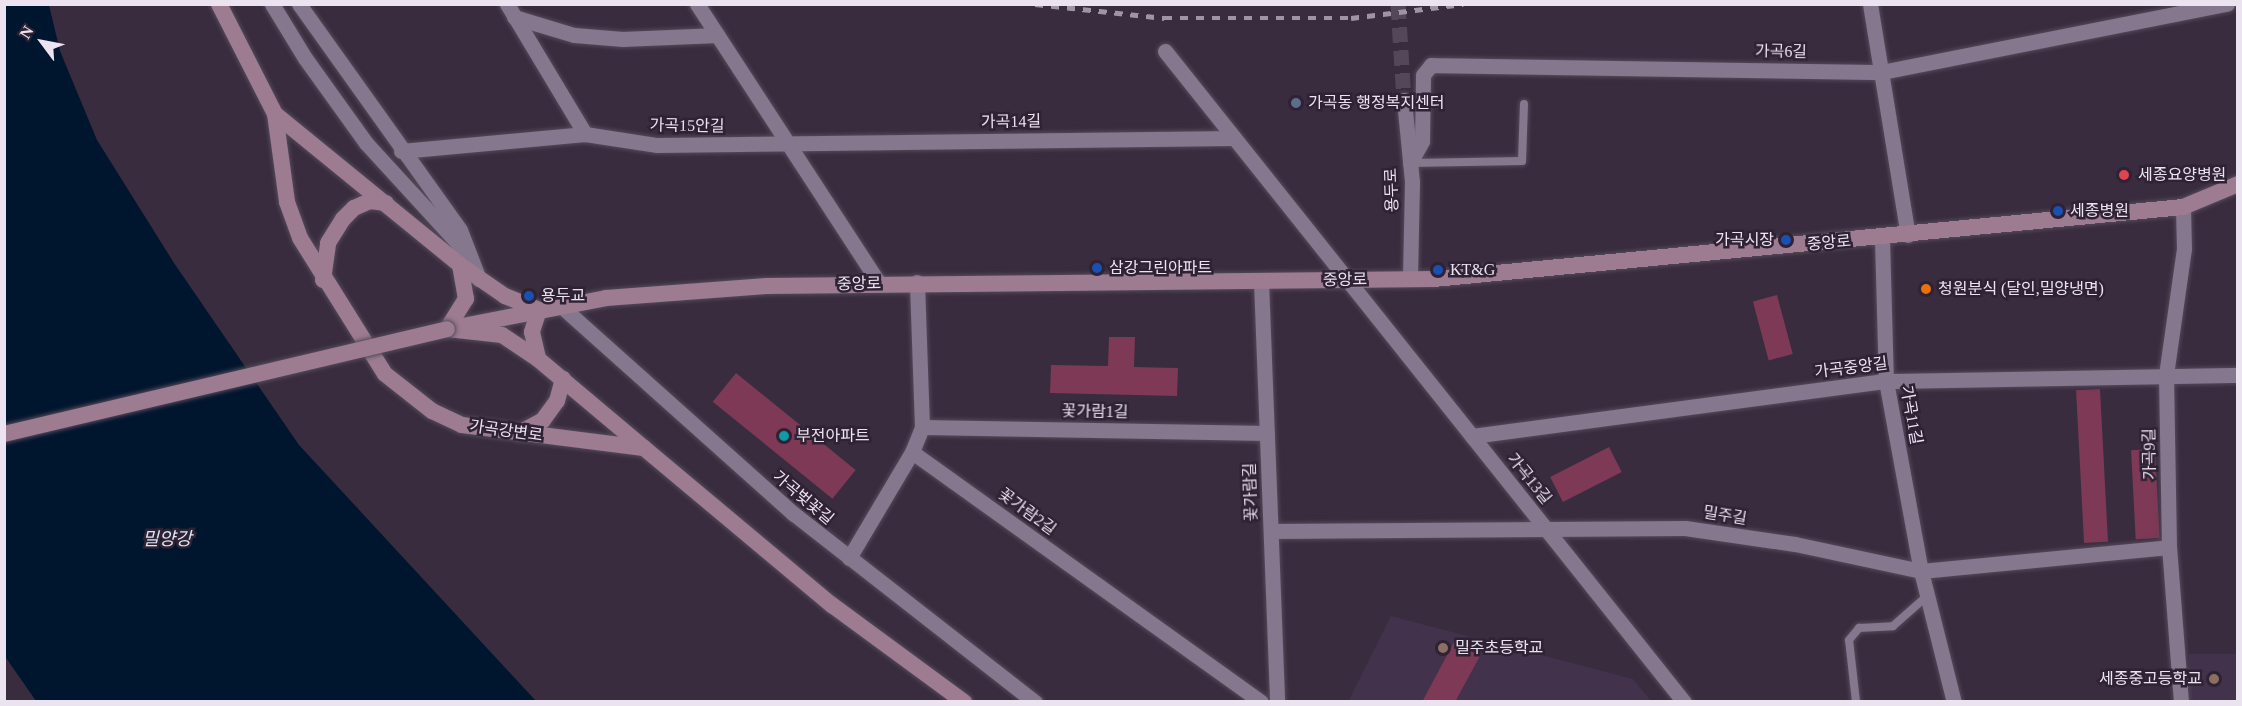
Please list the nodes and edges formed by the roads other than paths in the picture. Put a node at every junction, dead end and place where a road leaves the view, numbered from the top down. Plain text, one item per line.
1 (219, 4) edge
2 (272, 4) edge
3 (299, 4) edge
4 (697, 4) edge
5 (1870, 4) edge
6 (2227, 4) edge
7 (511, 11) edge
8 (717, 35) junction
9 (1165, 51) dead end
10 (1882, 72) junction
11 (1404, 99) tunnel mouth
12 (1524, 104) dead end
13 (275, 114) junction
14 (585, 134) junction
15 (1234, 138) junction
16 (789, 143) junction
17 (401, 151) junction
18 (1410, 163) junction
19 (2238, 184) edge
20 (386, 203) junction
21 (2183, 207) junction
22 (1908, 235) junction
23 (1882, 239) junction
24 (463, 258) junction
25 (1410, 279) junction
26 (324, 280) junction
27 (1346, 280) junction
28 (1261, 281) junction
29 (917, 282) junction
30 (879, 283) junction
31 (561, 306) junction
32 (539, 310) junction
33 (447, 329) junction
34 (538, 358) junction
35 (2166, 375) junction
36 (2238, 375) edge
37 (563, 379) junction
38 (1886, 381) junction
39 (922, 426) junction
40 (1267, 433) junction
41 (4, 434) edge
42 (516, 434) junction
43 (1472, 436) junction
44 (644, 448) junction
45 (912, 452) junction
46 (1547, 530) junction
47 (1271, 531) junction
48 (2169, 547) junction
49 (849, 558) junction
50 (1921, 571) junction
51 (1928, 595) junction
52 (964, 702) edge
53 (1035, 702) edge
54 (1261, 702) edge
55 (1277, 702) edge
56 (1684, 702) edge
57 (1856, 702) edge
58 (1954, 702) edge
59 (2181, 702) edge

1 - 13 main road, 가곡강변로
2 - 24 street
3 - 17 street
4 - 8 street
5 - 10 street
6 - 10 street, 가곡6길
7 - 8 street
7 - 14 street
8 - 16 street
9 - 15 street
10 - 18 street, 가곡6길
10 - 22 street
11 - 18 street, 용두로
12 - 18 lane
13 - 20 main road
13 - 26 main road, 가곡강변로
14 - 16 street, 가곡15안길
14 - 17 street, 가곡15안길
15 - 16 street, 가곡14길
15 - 27 street
16 - 30 street
17 - 24 street
18 - 25 street, 용두로
19 - 21 main road, 중앙로
20 - 24 main road
20 - 26 main road
21 - 22 main road, 중앙로
21 - 35 street, 가곡9길
22 - 23 main road, 중앙로
23 - 25 main road, 중앙로
23 - 38 street, 가곡11길
24 - 32 main road
24 - 33 main road
25 - 27 main road, 중앙로
26 - 42 main road, 가곡강변로
27 - 28 main road, 중앙로
27 - 43 street, 가곡13길
28 - 29 main road, 중앙로
28 - 40 street, 꽃가람길
29 - 30 main road, 중앙로
29 - 39 street
30 - 31 main road, 중앙로
31 - 32 main road, 중앙로
31 - 49 street, 가곡벚꽃길
32 - 33 main road, 중앙로
32 - 34 main road
33 - 34 main road
33 - 41 main road, 중앙로, bridge
34 - 37 main road
35 - 36 street, 가곡중앙길
35 - 38 street, 가곡중앙길
35 - 48 street, 가곡9길
37 - 42 main road
37 - 44 main road
38 - 43 street, 가곡중앙길
38 - 50 street, 가곡11길
39 - 40 street, 꽃가람1길
39 - 45 street
40 - 47 street, 꽃가람길
42 - 44 main road, 가곡강변로
43 - 46 street, 가곡13길
44 - 52 main road
45 - 49 street
45 - 54 street, 꽃가람2길
46 - 47 street, 밀주길
46 - 50 street, 밀주길
46 - 56 street, 가곡13길
47 - 55 street, 꽃가람길
48 - 50 street, 밀주길
48 - 59 street, 가곡9길
49 - 53 street, 가곡벚꽃길
50 - 51 street, 가곡11길
51 - 57 lane
51 - 58 street, 가곡11길

